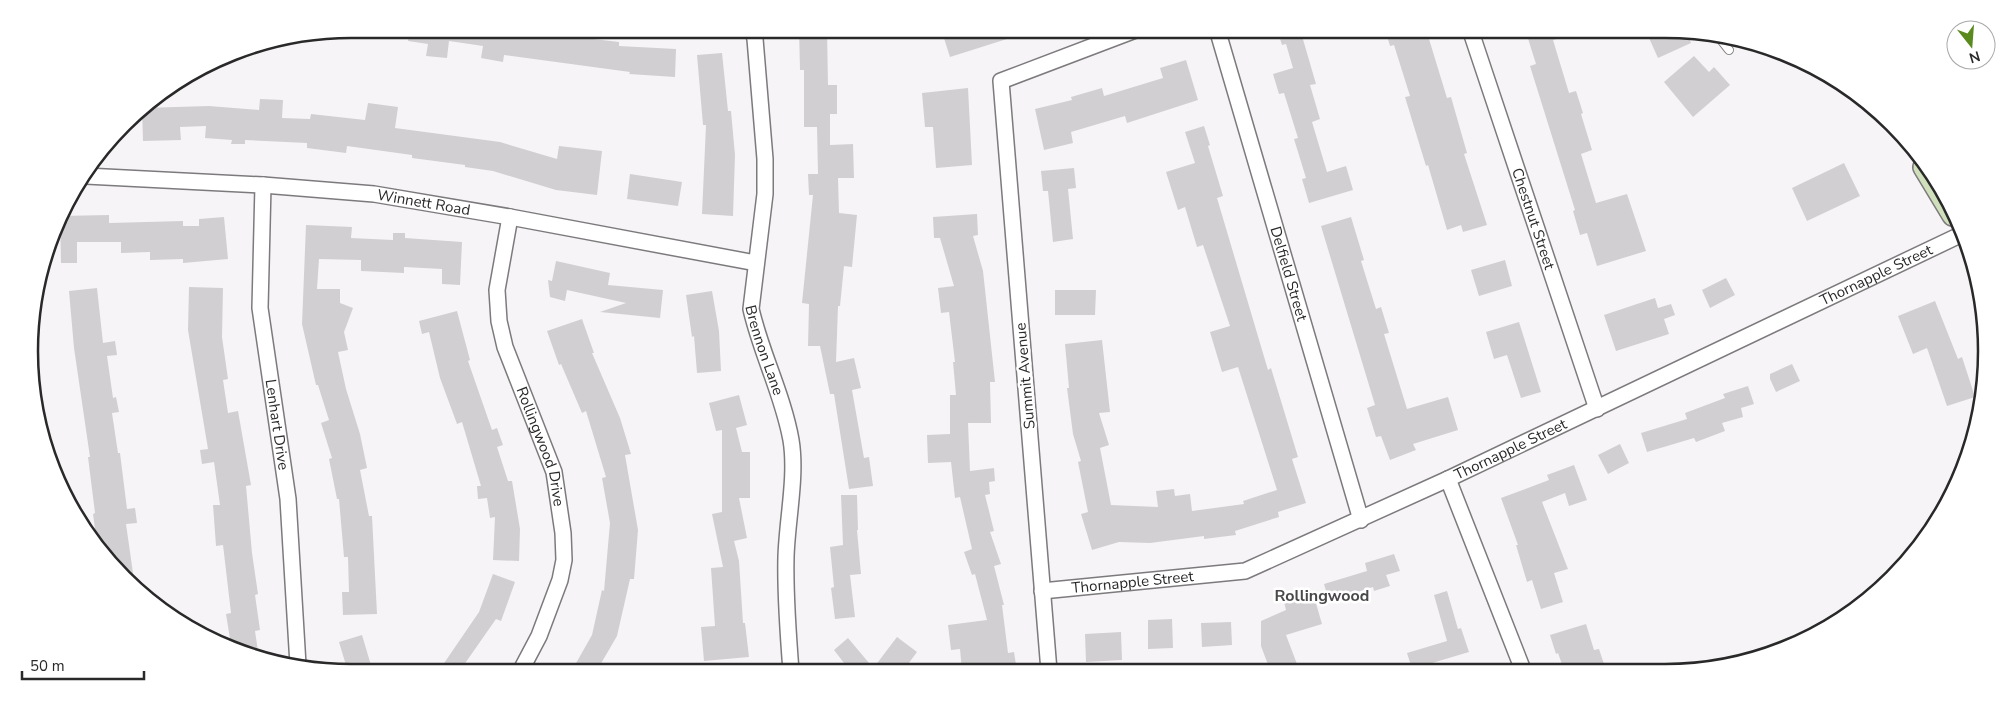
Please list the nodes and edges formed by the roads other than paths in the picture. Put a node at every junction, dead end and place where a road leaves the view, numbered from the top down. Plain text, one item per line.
1 (755, 38) edge
2 (1115, 38) edge
3 (1220, 38) edge
4 (1473, 38) edge
5 (1724, 43) edge
6 (1729, 50) dead end
7 (91, 176) edge
8 (263, 185) junction
9 (510, 217) junction
10 (1957, 237) edge
11 (756, 263) junction
12 (1597, 408) junction
13 (1448, 479) junction
14 (1361, 520) junction
15 (1042, 591) junction
16 (298, 659) edge
17 (524, 664) edge
18 (791, 664) edge
19 (1048, 664) edge
20 (1521, 664) edge

1 - 11 street, Brennon Lane
2 - 15 street, Summit Avenue
3 - 14 street, Delfield Street
4 - 12 street, Chestnut Street
5 - 6 lane
7 - 8 street, Winnett Road
8 - 9 street, Winnett Road
8 - 16 street, Lenhart Drive
9 - 11 street, Winnett Road
9 - 17 street, Rollingwood Drive
10 - 12 street, Thornapple Street
11 - 18 street, Brennon Lane
12 - 13 street, Thornapple Street
13 - 14 street, Thornapple Street
13 - 20 street
14 - 15 street, Thornapple Street
15 - 19 street, Summit Avenue

